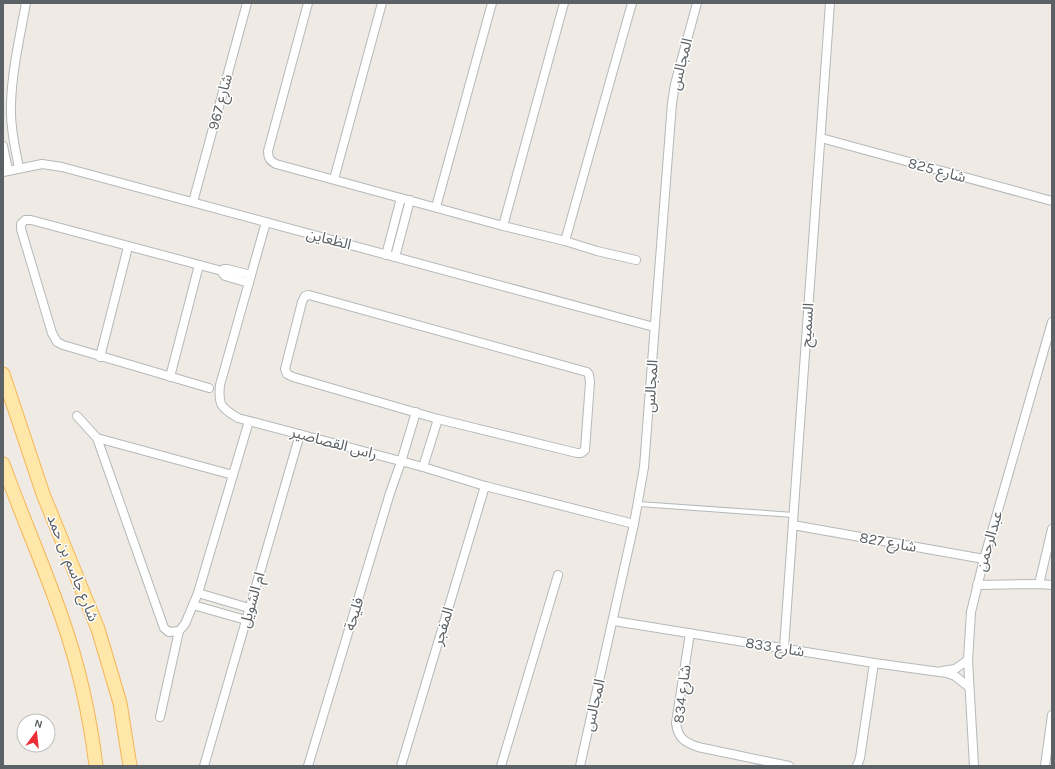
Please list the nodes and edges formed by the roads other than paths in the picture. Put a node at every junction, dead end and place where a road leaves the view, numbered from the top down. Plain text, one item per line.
1 (26, 3) edge
2 (247, 3) edge
3 (308, 3) edge
4 (382, 3) edge
5 (492, 3) edge
6 (564, 3) edge
7 (632, 3) edge
8 (697, 3) edge
9 (830, 3) edge
10 (7, 106) edge
11 (821, 138) junction
12 (3, 146) edge
13 (19, 168) junction
14 (6, 171) edge
15 (334, 179) junction
16 (401, 198) junction
17 (410, 200) junction
18 (1052, 201) edge
19 (192, 202) junction
20 (436, 207) junction
21 (266, 222) junction
22 (503, 226) junction
23 (566, 241) junction
24 (128, 247) junction
25 (390, 256) junction
26 (636, 260) dead end
27 (199, 265) junction
28 (222, 271) junction
29 (251, 275) junction
30 (249, 283) junction
31 (1052, 322) edge
32 (654, 327) junction
33 (1048, 345) edge
34 (100, 357) junction
35 (3, 374) edge
36 (170, 377) junction
37 (209, 388) dead end
38 (416, 412) junction
39 (77, 416) dead end
40 (438, 419) junction
41 (249, 421) junction
42 (300, 434) junction
43 (97, 438) junction
44 (401, 462) junction
45 (3, 464) edge
46 (423, 468) junction
47 (3, 471) edge
48 (233, 475) junction
49 (11, 486) junction
50 (485, 486) junction
51 (639, 504) junction
52 (794, 515) junction
53 (634, 524) junction
54 (793, 525) junction
55 (1052, 529) edge
56 (984, 559) junction
57 (558, 575) dead end
58 (1039, 584) junction
59 (977, 585) junction
60 (1052, 585) edge
61 (198, 593) junction
62 (193, 605) junction
63 (249, 608) junction
64 (246, 620) junction
65 (614, 620) junction
66 (179, 631) junction
67 (690, 633) junction
68 (784, 648) junction
69 (968, 660) junction
70 (874, 663) junction
71 (938, 672) junction
72 (969, 687) junction
73 (1052, 714) edge
74 (160, 717) dead end
75 (96, 766) edge
76 (130, 766) edge
77 (204, 766) edge
78 (308, 766) edge
79 (401, 766) edge
80 (501, 766) edge
81 (580, 766) edge
82 (789, 766) edge
83 (857, 766) edge
84 (974, 766) edge
85 (1045, 766) edge

1 - 10 street
2 - 19 street, شارع 967
3 - 15 street
4 - 15 street
5 - 20 street
6 - 22 street
7 - 23 street
8 - 32 street, المجالس
9 - 11 street, السميح
10 - 13 street
11 - 18 street, شارع 825
11 - 52 street, السميح
12 - 14 street
13 - 14 street, الظعاين
13 - 19 street, الظعاين
15 - 16 street
16 - 17 street
16 - 25 street
17 - 20 street
17 - 25 street
19 - 21 street, الظعاين
20 - 22 street
21 - 25 street, الظعاين
21 - 29 street, راس القصاصير
22 - 23 street
23 - 26 street
24 - 27 street
24 - 34 street
24 - 34 street
25 - 32 street, الظعاين
27 - 28 street
27 - 36 street
28 - 29 street
28 - 30 street
29 - 30 street, راس القصاصير
30 - 41 street, راس القصاصير
31 - 33 street, عبدالرحمن
32 - 51 street, المجالس
33 - 56 street, عبدالرحمن
34 - 36 street
35 - 76 main road, شارع جاسم بن حمد
36 - 37 street
38 - 40 street
38 - 40 street
38 - 44 street, فليحة
39 - 43 street
40 - 46 street
41 - 42 street, راس القصاصير
41 - 48 street
42 - 44 street, راس القصاصير
42 - 63 street, ام الشويل
43 - 48 street
43 - 66 street
44 - 46 street, راس القصاصير
44 - 78 street, فليحة
45 - 49 main road, شارع جاسم بن حمد
46 - 50 street, راس القصاصير
47 - 49 street
48 - 61 street
49 - 75 main road, شارع جاسم بن حمد
50 - 53 street, راس القصاصير
50 - 79 street, المفجر
51 - 52 lane
51 - 53 street, المجالس
52 - 54 street, السميح
53 - 65 street, المجالس
54 - 56 street, شارع 827
54 - 68 street, السميح
55 - 58 street
56 - 59 street, عبدالرحمن
57 - 80 street
58 - 59 street
58 - 60 street
59 - 69 street, عبدالرحمن
61 - 62 street
61 - 63 street
62 - 64 street
62 - 66 street
63 - 64 street, ام الشويل
64 - 77 street, ام الشويل
65 - 67 street, شارع 833
65 - 81 street, المجالس
66 - 74 street
67 - 68 street, شارع 833
67 - 82 street, شارع 834
68 - 70 street, شارع 833
69 - 71 street, شارع 833
69 - 72 street, عبدالرحمن
70 - 71 street, شارع 833
70 - 83 street
71 - 72 street, شارع 833
72 - 84 street, عبدالرحمن
73 - 85 street

